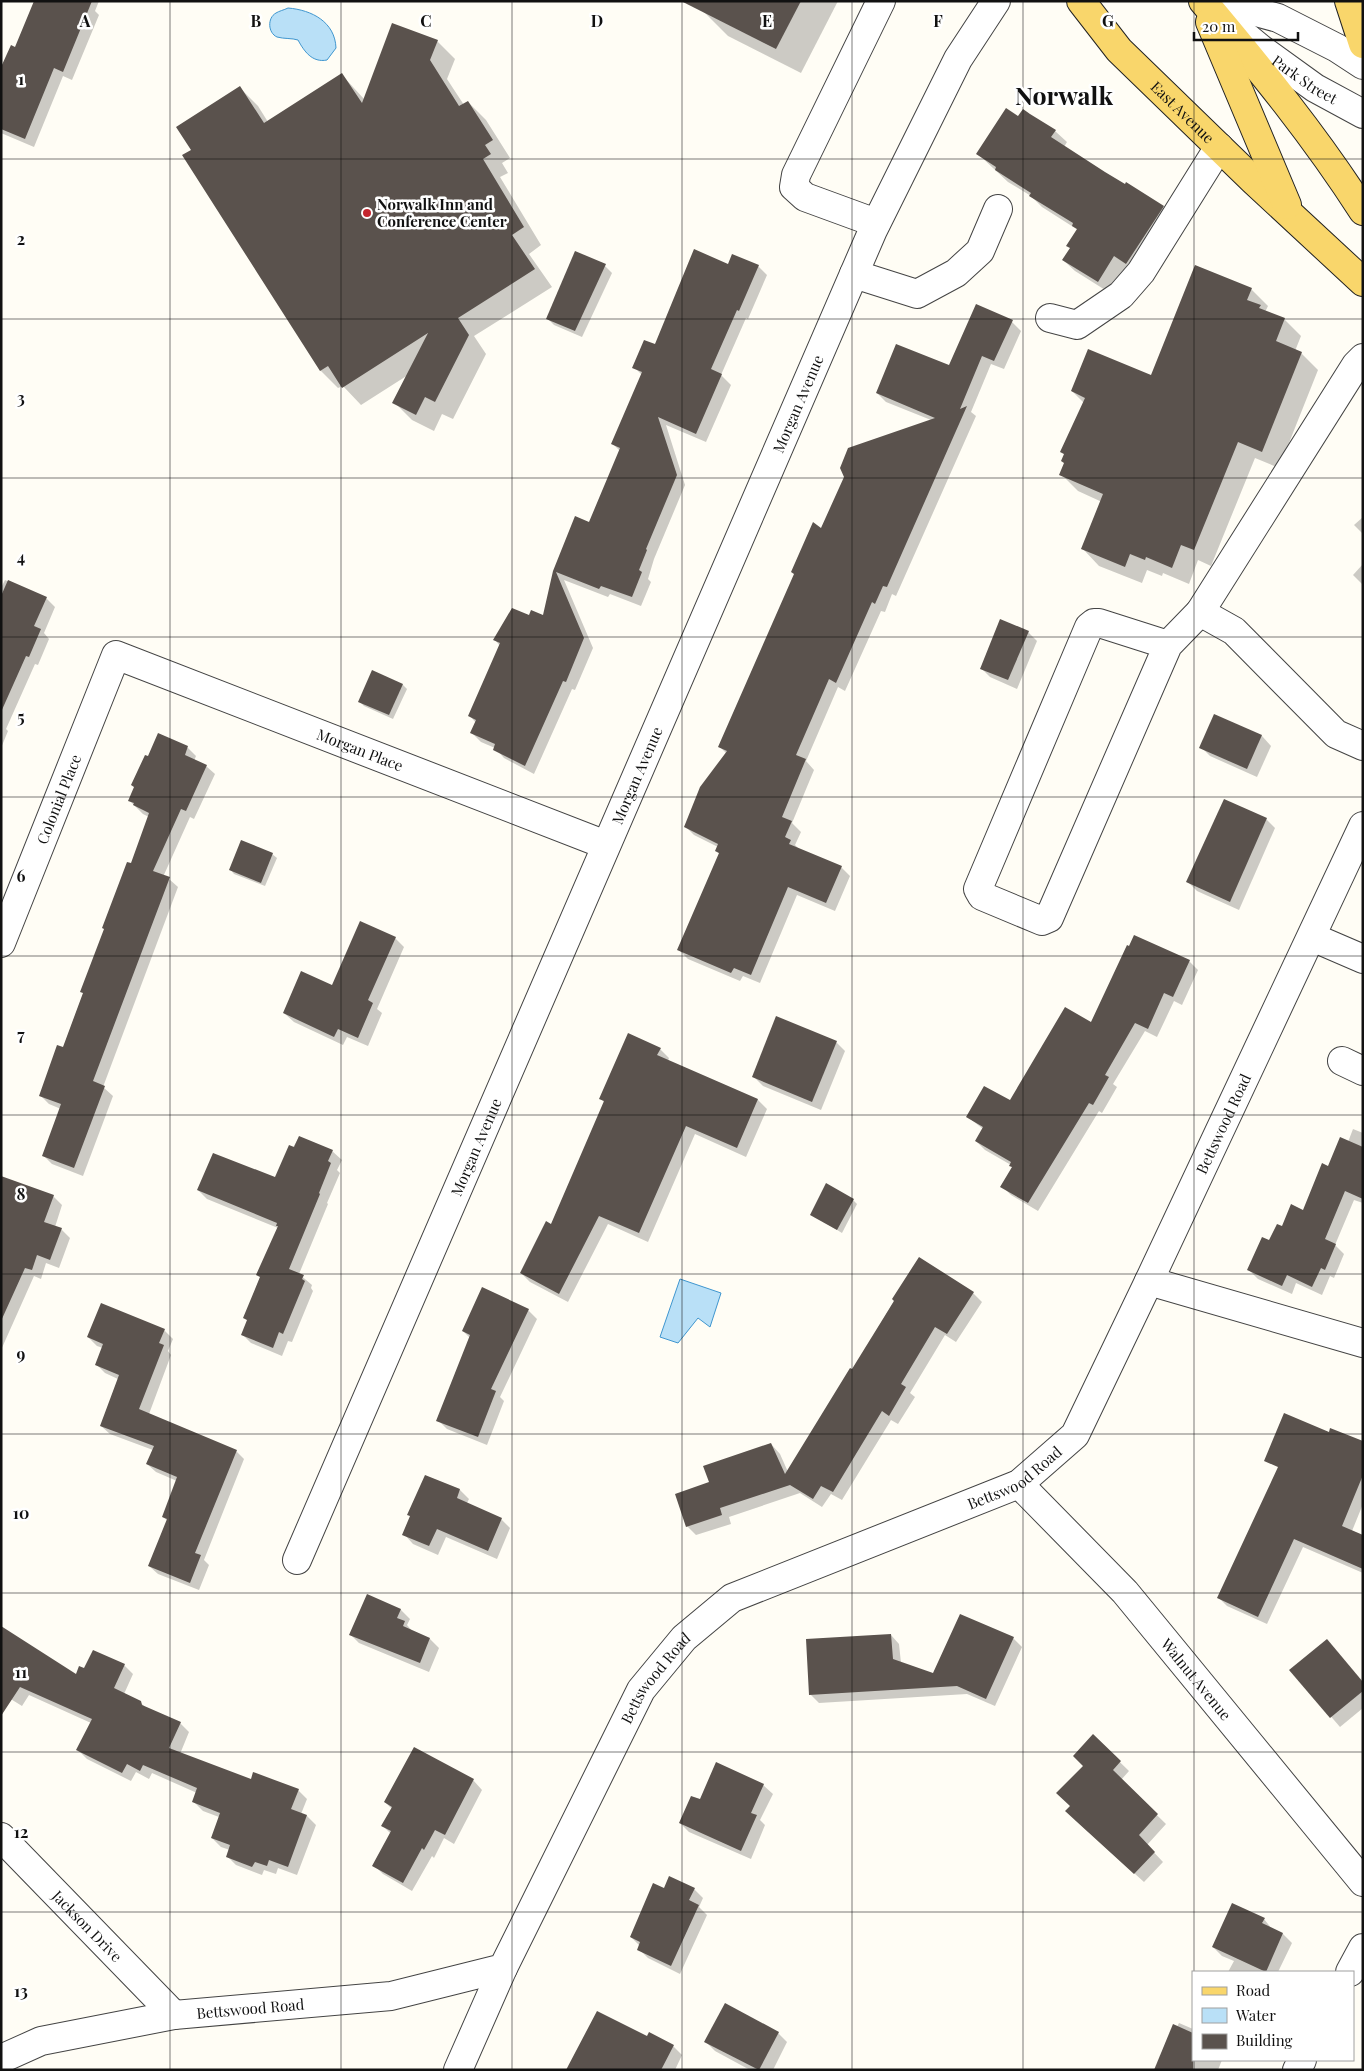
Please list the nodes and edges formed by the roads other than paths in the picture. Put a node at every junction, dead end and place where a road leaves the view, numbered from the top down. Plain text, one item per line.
1 (881, 1) edge
2 (996, 1) edge
3 (1081, 1) edge
4 (1203, 1) edge
5 (1216, 1) edge
6 (1349, 1) edge
7 (1363, 44) edge
8 (1363, 65) edge
9 (1363, 114) edge
10 (1219, 147) junction
11 (998, 209) dead end
12 (1363, 211) edge
13 (1292, 216) junction
14 (876, 223) junction
15 (854, 274) junction
16 (1363, 282) edge
17 (1050, 318) dead end
18 (1363, 358) edge
19 (1200, 612) junction
20 (1168, 644) junction
21 (116, 655) joint
22 (1363, 746) edge
23 (1363, 826) edge
24 (606, 845) junction
25 (1312, 937) junction
26 (1, 944) edge
27 (1363, 959) edge
28 (1149, 1281) junction
29 (1363, 1343) edge
30 (1018, 1484) junction
31 (297, 1560) dead end
32 (1, 1837) edge
33 (1363, 1882) edge
34 (1363, 1948) edge
35 (503, 1968) junction
36 (1351, 1971) edge
37 (174, 2016) junction
38 (1, 2059) edge
39 (458, 2070) edge

1 - 14 street
2 - 14 street, Morgan Avenue
3 - 10 main road, East Avenue
4 - 9 street, Park Street
4 - 12 main road
4 - 13 main road, East Avenue
5 - 8 street
6 - 7 main road
10 - 13 main road, East Avenue
10 - 17 street
11 - 15 street
13 - 16 main road, East Avenue
14 - 15 street, Morgan Avenue
15 - 24 street, Morgan Avenue
18 - 19 street
19 - 20 street
19 - 22 street
20 - 20 street
21 - 24 street, Morgan Place
21 - 26 street, Colonial Place
23 - 25 street, Bettswood Road
24 - 31 street, Morgan Avenue
25 - 27 street
25 - 28 street, Bettswood Road
28 - 29 street
28 - 30 street, Bettswood Road
30 - 33 street, Walnut Avenue
30 - 35 street, Bettswood Road
32 - 37 street, Jackson Drive
34 - 36 street
35 - 37 street, Bettswood Road
35 - 39 street, Bettswood Road
37 - 38 street, Bettswood Road

